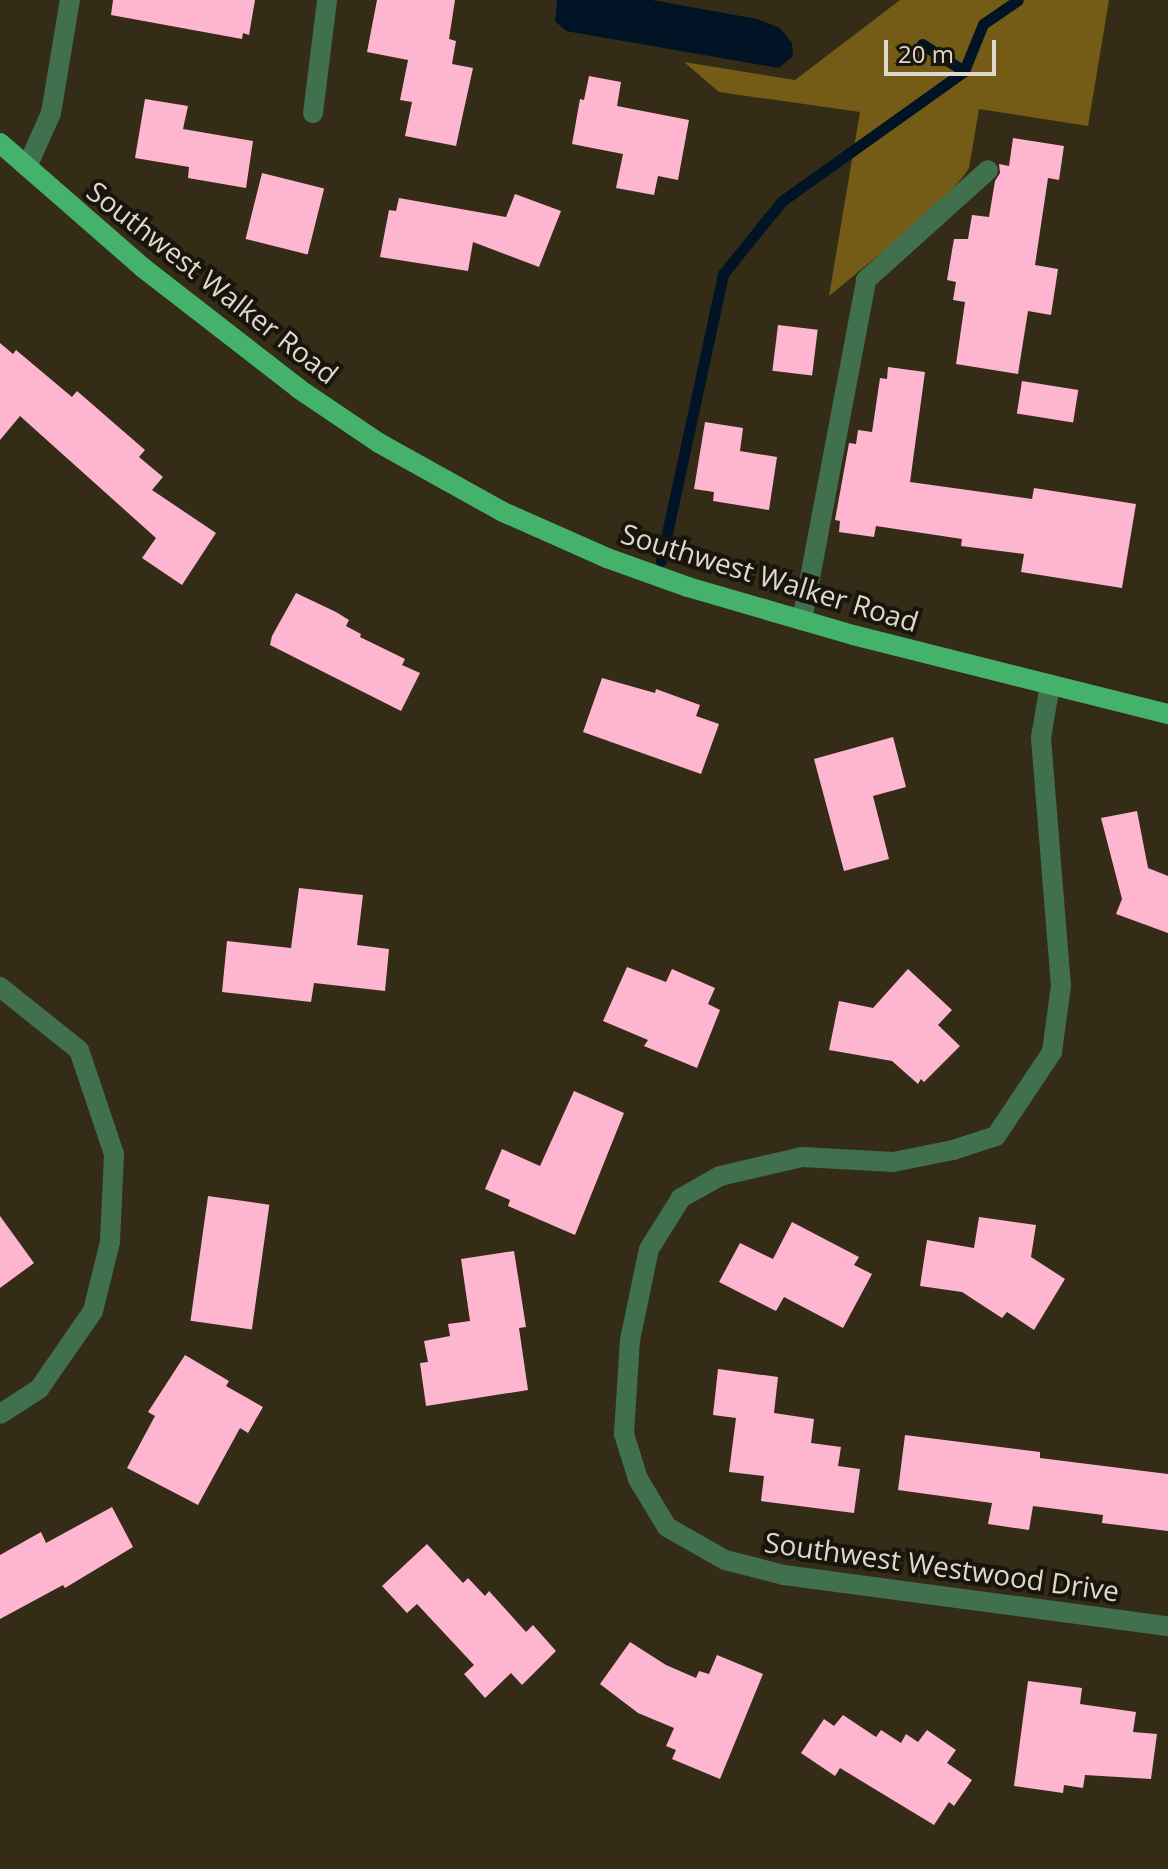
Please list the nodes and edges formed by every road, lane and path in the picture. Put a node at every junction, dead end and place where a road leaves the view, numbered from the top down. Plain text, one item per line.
1 (70, 0) edge
2 (327, 0) edge
3 (313, 113) dead end
4 (0, 143) edge
5 (27, 167) junction
6 (988, 170) dead end
7 (802, 620) junction
8 (1050, 684) junction
9 (1168, 714) edge
10 (0, 987) edge
11 (0, 1414) edge
12 (1168, 1626) edge

1 - 5 street
2 - 3 street
4 - 5 main road, Southwest Walker Road
5 - 7 main road, Southwest Walker Road
6 - 7 street
7 - 8 main road, Southwest Walker Road
8 - 9 main road, Southwest Walker Road
8 - 12 street, Southwest Westwood Drive
10 - 11 street

